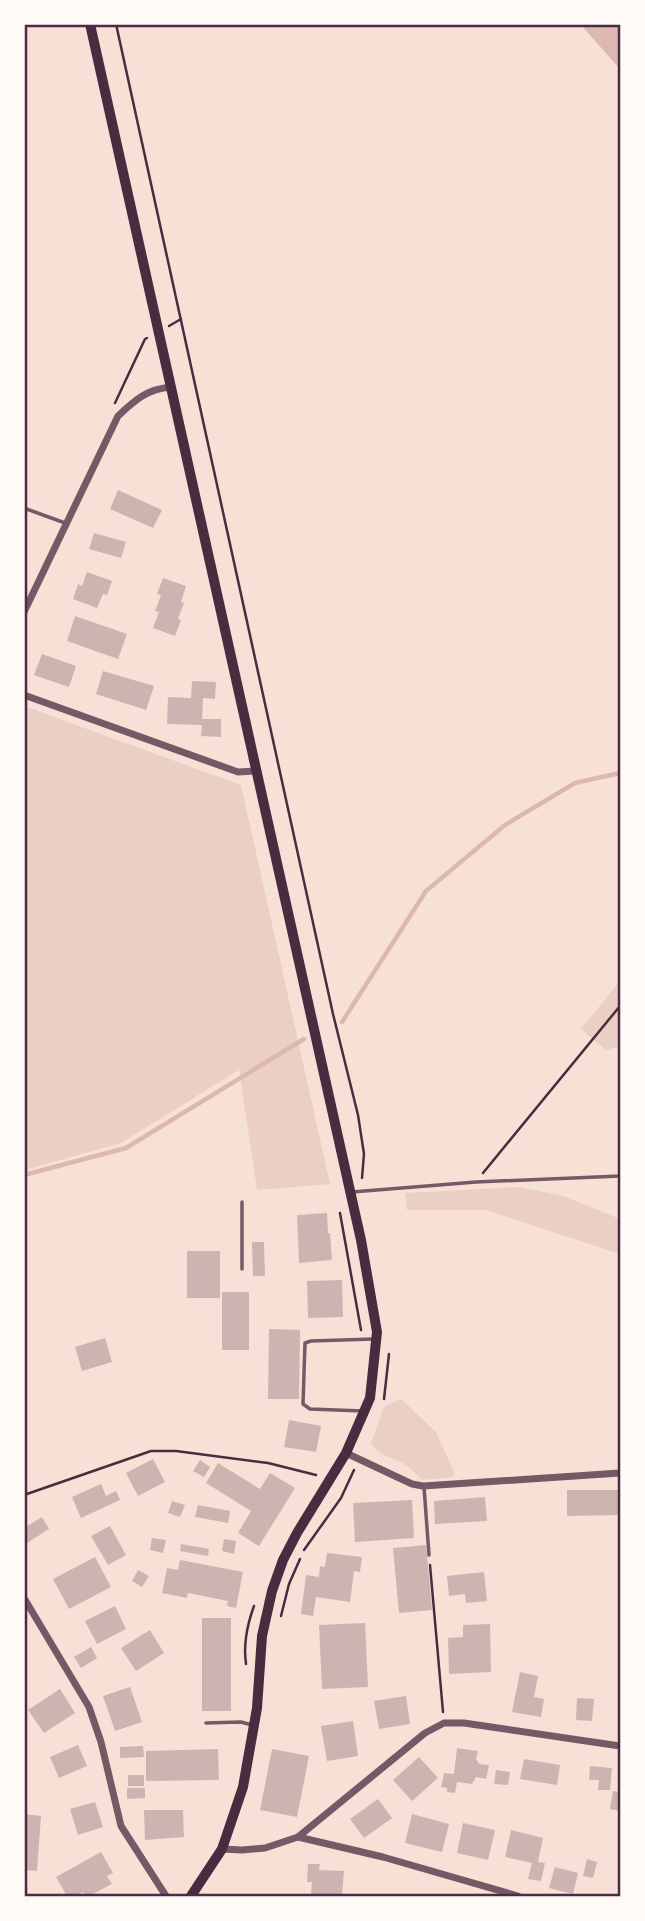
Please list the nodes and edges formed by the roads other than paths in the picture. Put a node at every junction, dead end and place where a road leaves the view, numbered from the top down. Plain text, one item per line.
1 (90, 24) edge
2 (171, 387) junction
3 (24, 508) edge
4 (65, 523) junction
5 (24, 612) edge
6 (24, 695) edge
7 (255, 771) junction
8 (621, 1176) edge
9 (349, 1192) junction
10 (242, 1202) dead end
11 (242, 1269) dead end
12 (376, 1339) junction
13 (364, 1412) junction
14 (346, 1453) junction
15 (621, 1473) edge
16 (424, 1486) junction
17 (429, 1555) road end
18 (24, 1598) edge
19 (32, 1611) junction
20 (24, 1616) edge
21 (206, 1723) dead end
22 (254, 1726) junction
23 (621, 1746) edge
24 (298, 1837) junction
25 (222, 1849) junction
26 (166, 1896) edge
27 (191, 1896) edge
28 (518, 1896) edge

1 - 2 main road
2 - 4 street
2 - 7 main road
3 - 4 lane
4 - 5 street
6 - 7 street
7 - 9 main road
8 - 9 lane
9 - 12 main road
10 - 11 lane
12 - 13 main road
12 - 13 lane
13 - 14 main road
14 - 16 street
14 - 22 main road
15 - 16 street
16 - 17 lane
18 - 19 street
19 - 20 lane
19 - 26 street
21 - 22 lane
22 - 25 main road
23 - 24 street
24 - 25 street
24 - 28 street
25 - 27 main road

